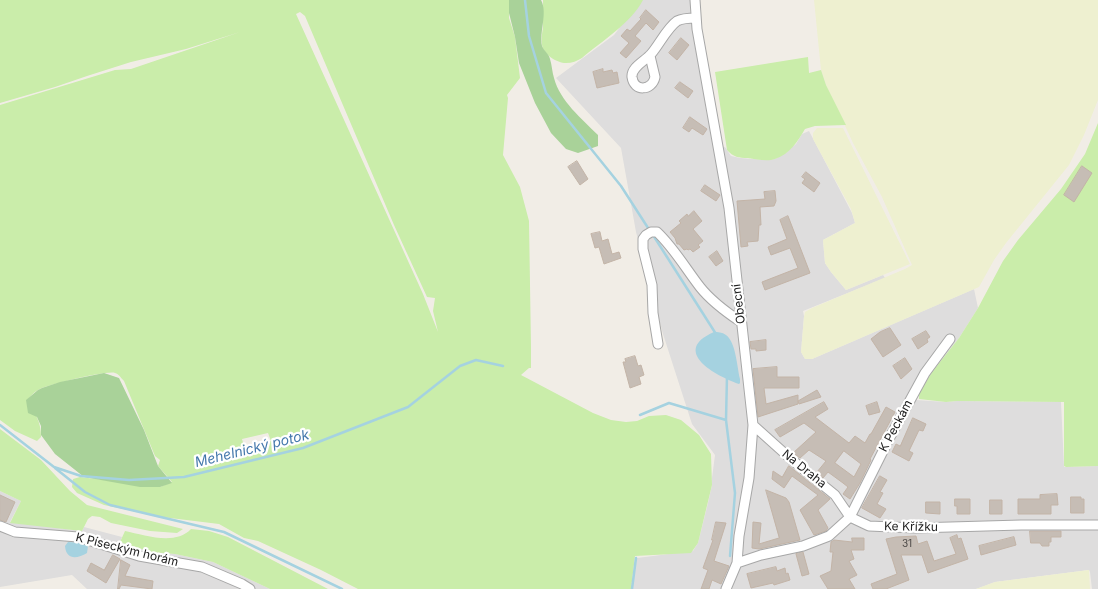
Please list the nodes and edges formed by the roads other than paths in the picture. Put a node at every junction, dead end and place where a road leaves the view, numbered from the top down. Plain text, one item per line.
1 (695, 0) edge
2 (696, 18) junction
3 (650, 56) dead end
4 (741, 322) junction
5 (950, 339) dead end
6 (658, 344) dead end
7 (752, 425) junction
8 (850, 517) junction
9 (1098, 525) edge
10 (0, 526) edge
11 (737, 563) junction
12 (250, 589) edge
13 (726, 589) edge

1 - 2 street, Obecní
2 - 3 street
2 - 4 street, Obecní
4 - 6 street
4 - 7 street, Obecní
5 - 8 street, K Peckám
7 - 8 street, Na Draha
7 - 11 street, Obecní
8 - 9 street, Ke Křížku
8 - 11 street
10 - 12 street, K Píseckým horám
11 - 13 street, Obecní

